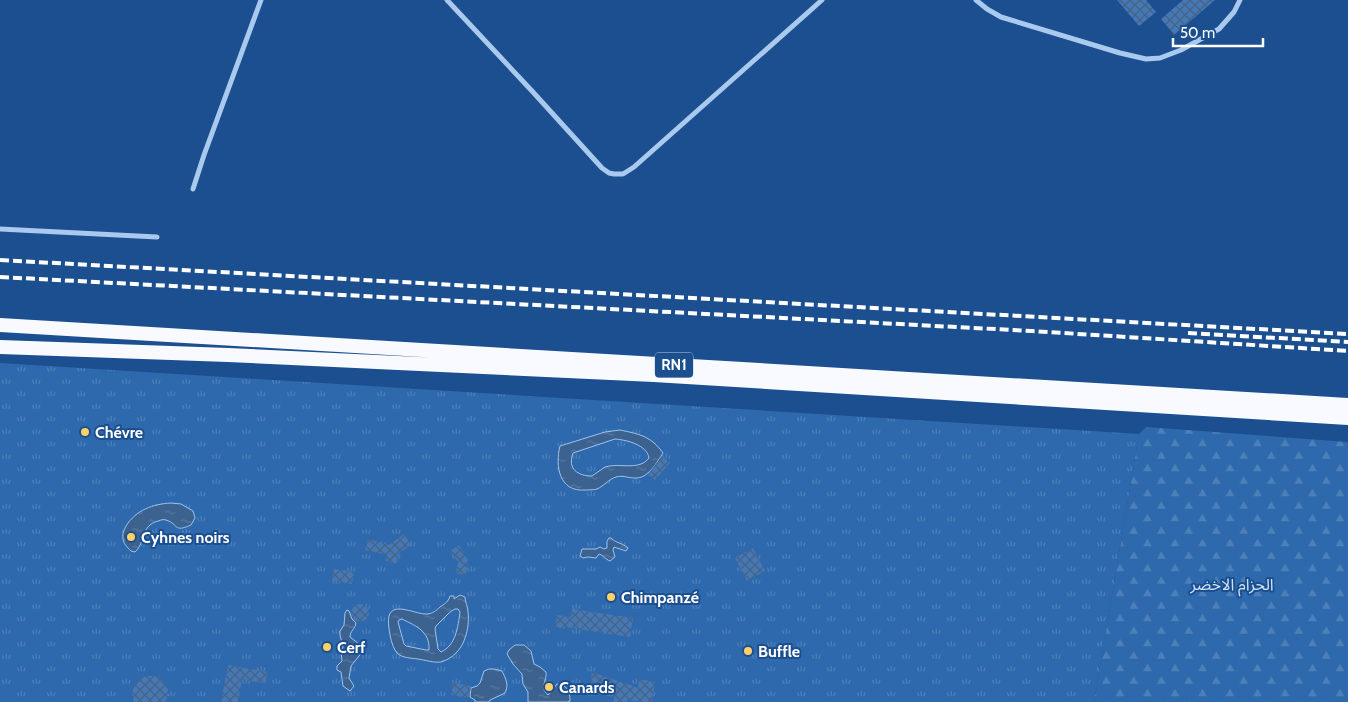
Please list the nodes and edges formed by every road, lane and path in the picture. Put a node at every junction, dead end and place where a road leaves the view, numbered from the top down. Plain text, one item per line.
1 (261, 0) edge
2 (447, 0) edge
3 (822, 0) edge
4 (976, 0) edge
5 (1240, 0) edge
6 (193, 190) dead end
7 (0, 229) edge
8 (157, 237) dead end
9 (0, 324) edge
10 (0, 347) edge
11 (1348, 405) edge
12 (1348, 418) edge

1 - 6 street
2 - 3 street
4 - 5 street
7 - 8 street
9 - 11 highway, RN1
10 - 12 highway, RN1

